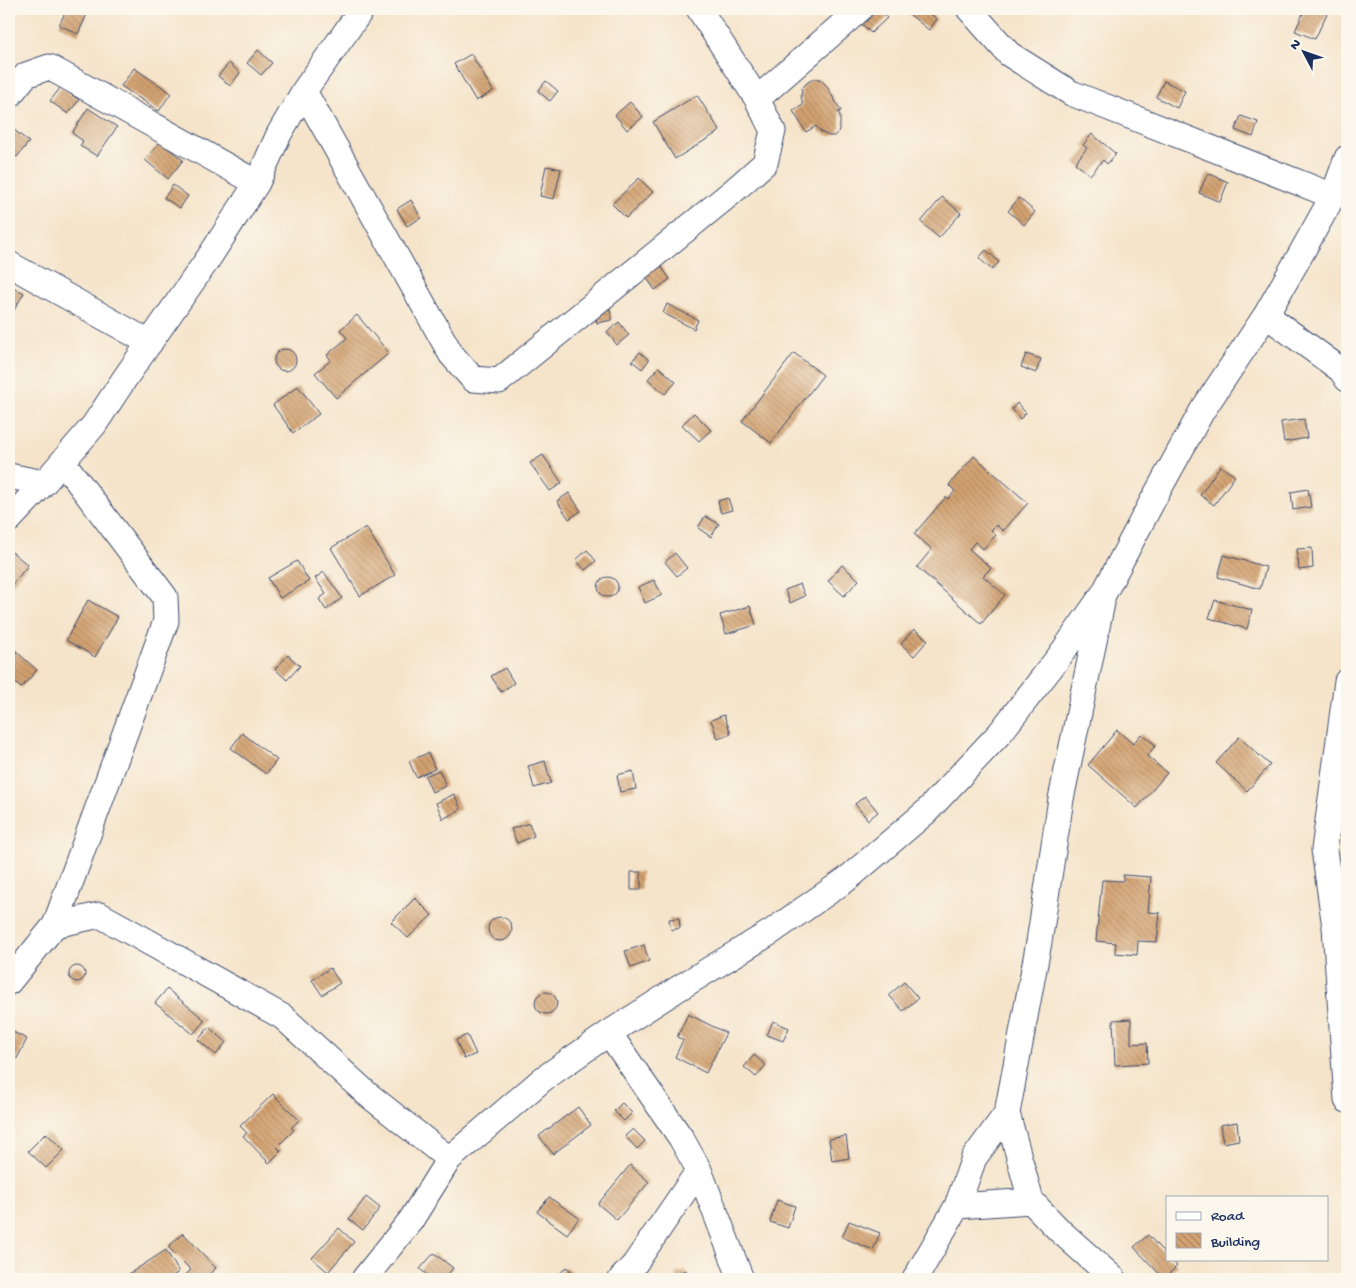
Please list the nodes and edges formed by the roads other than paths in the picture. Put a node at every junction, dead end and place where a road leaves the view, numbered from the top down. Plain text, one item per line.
1 (362, 9) edge
2 (698, 9) edge
3 (860, 9) edge
4 (969, 9) edge
5 (304, 90) junction
6 (9, 96) edge
7 (757, 99) junction
8 (1347, 158) edge
9 (256, 183) junction
10 (1332, 196) junction
11 (9, 264) edge
12 (1266, 315) junction
13 (150, 343) junction
14 (1347, 379) edge
15 (63, 462) junction
16 (9, 476) edge
17 (44, 483) junction
18 (9, 520) edge
19 (1104, 593) junction
20 (1347, 681) edge
21 (1324, 850) junction
22 (1347, 880) edge
23 (55, 926) junction
24 (9, 982) edge
25 (609, 1033) junction
26 (1347, 1100) edge
27 (1007, 1113) junction
28 (449, 1159) junction
29 (699, 1170) junction
30 (1031, 1200) junction
31 (957, 1206) junction
32 (364, 1279) edge
33 (622, 1279) edge
34 (741, 1279) edge
35 (915, 1279) edge
36 (1114, 1279) edge

1 - 5 street
2 - 7 street
3 - 7 street
4 - 10 street
5 - 7 street
5 - 9 street
6 - 9 street
8 - 10 street
9 - 13 street
10 - 12 street
11 - 13 street
12 - 14 street
12 - 19 street
13 - 15 street
15 - 17 street
15 - 23 street
16 - 17 street
17 - 18 street
19 - 25 street
19 - 27 street
20 - 21 street
21 - 22 street
21 - 26 street
23 - 24 street
23 - 28 street
25 - 28 street
25 - 29 street
27 - 30 street
27 - 31 street
28 - 32 street
29 - 33 street
29 - 34 street
30 - 31 street
30 - 36 street
31 - 35 street

